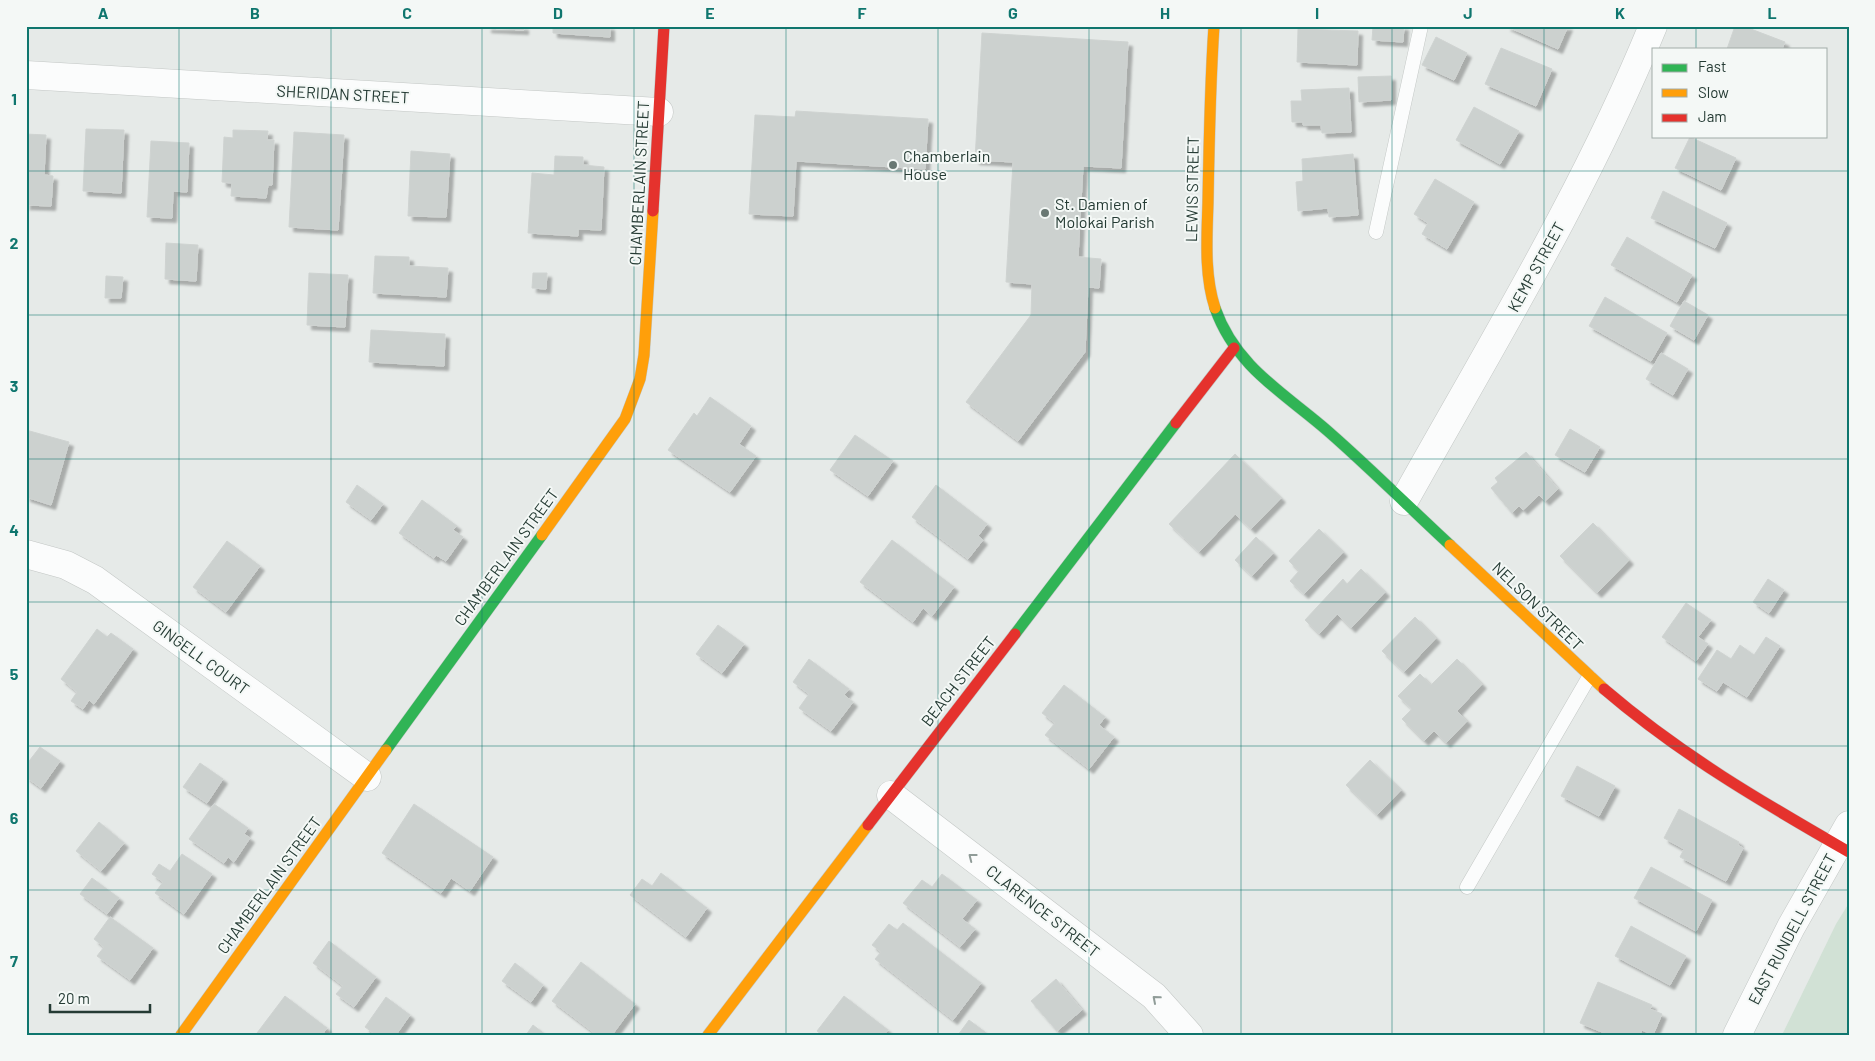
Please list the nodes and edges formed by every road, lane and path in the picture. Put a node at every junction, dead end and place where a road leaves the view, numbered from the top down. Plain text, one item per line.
1 (664, 26) edge
2 (1214, 26) edge
3 (1421, 26) edge
4 (1653, 26) edge
5 (26, 75) edge
6 (659, 112) junction
7 (1376, 232) dead end
8 (1234, 348) junction
9 (1404, 501) junction
10 (26, 554) edge
11 (1589, 677) junction
12 (367, 777) junction
13 (891, 795) junction
14 (1845, 840) edge
15 (1467, 887) dead end
16 (181, 1035) edge
17 (708, 1035) edge
18 (1189, 1035) edge
19 (1737, 1035) edge

1 - 6 street, CHAMBERLAIN STREET
2 - 8 street, LEWIS STREET
3 - 7 lane
4 - 9 street, KEMP STREET
5 - 6 street, SHERIDAN STREET
6 - 12 street, CHAMBERLAIN STREET
8 - 9 street, NELSON STREET
8 - 13 street, BEACH STREET
9 - 11 street, NELSON STREET
10 - 12 street, GINGELL COURT
11 - 14 street, NELSON STREET
11 - 15 lane
12 - 16 street, CHAMBERLAIN STREET
13 - 17 street, BEACH STREET
18 -> 13 street, CLARENCE STREET
14 - 19 street, EAST RUNDELL STREET

